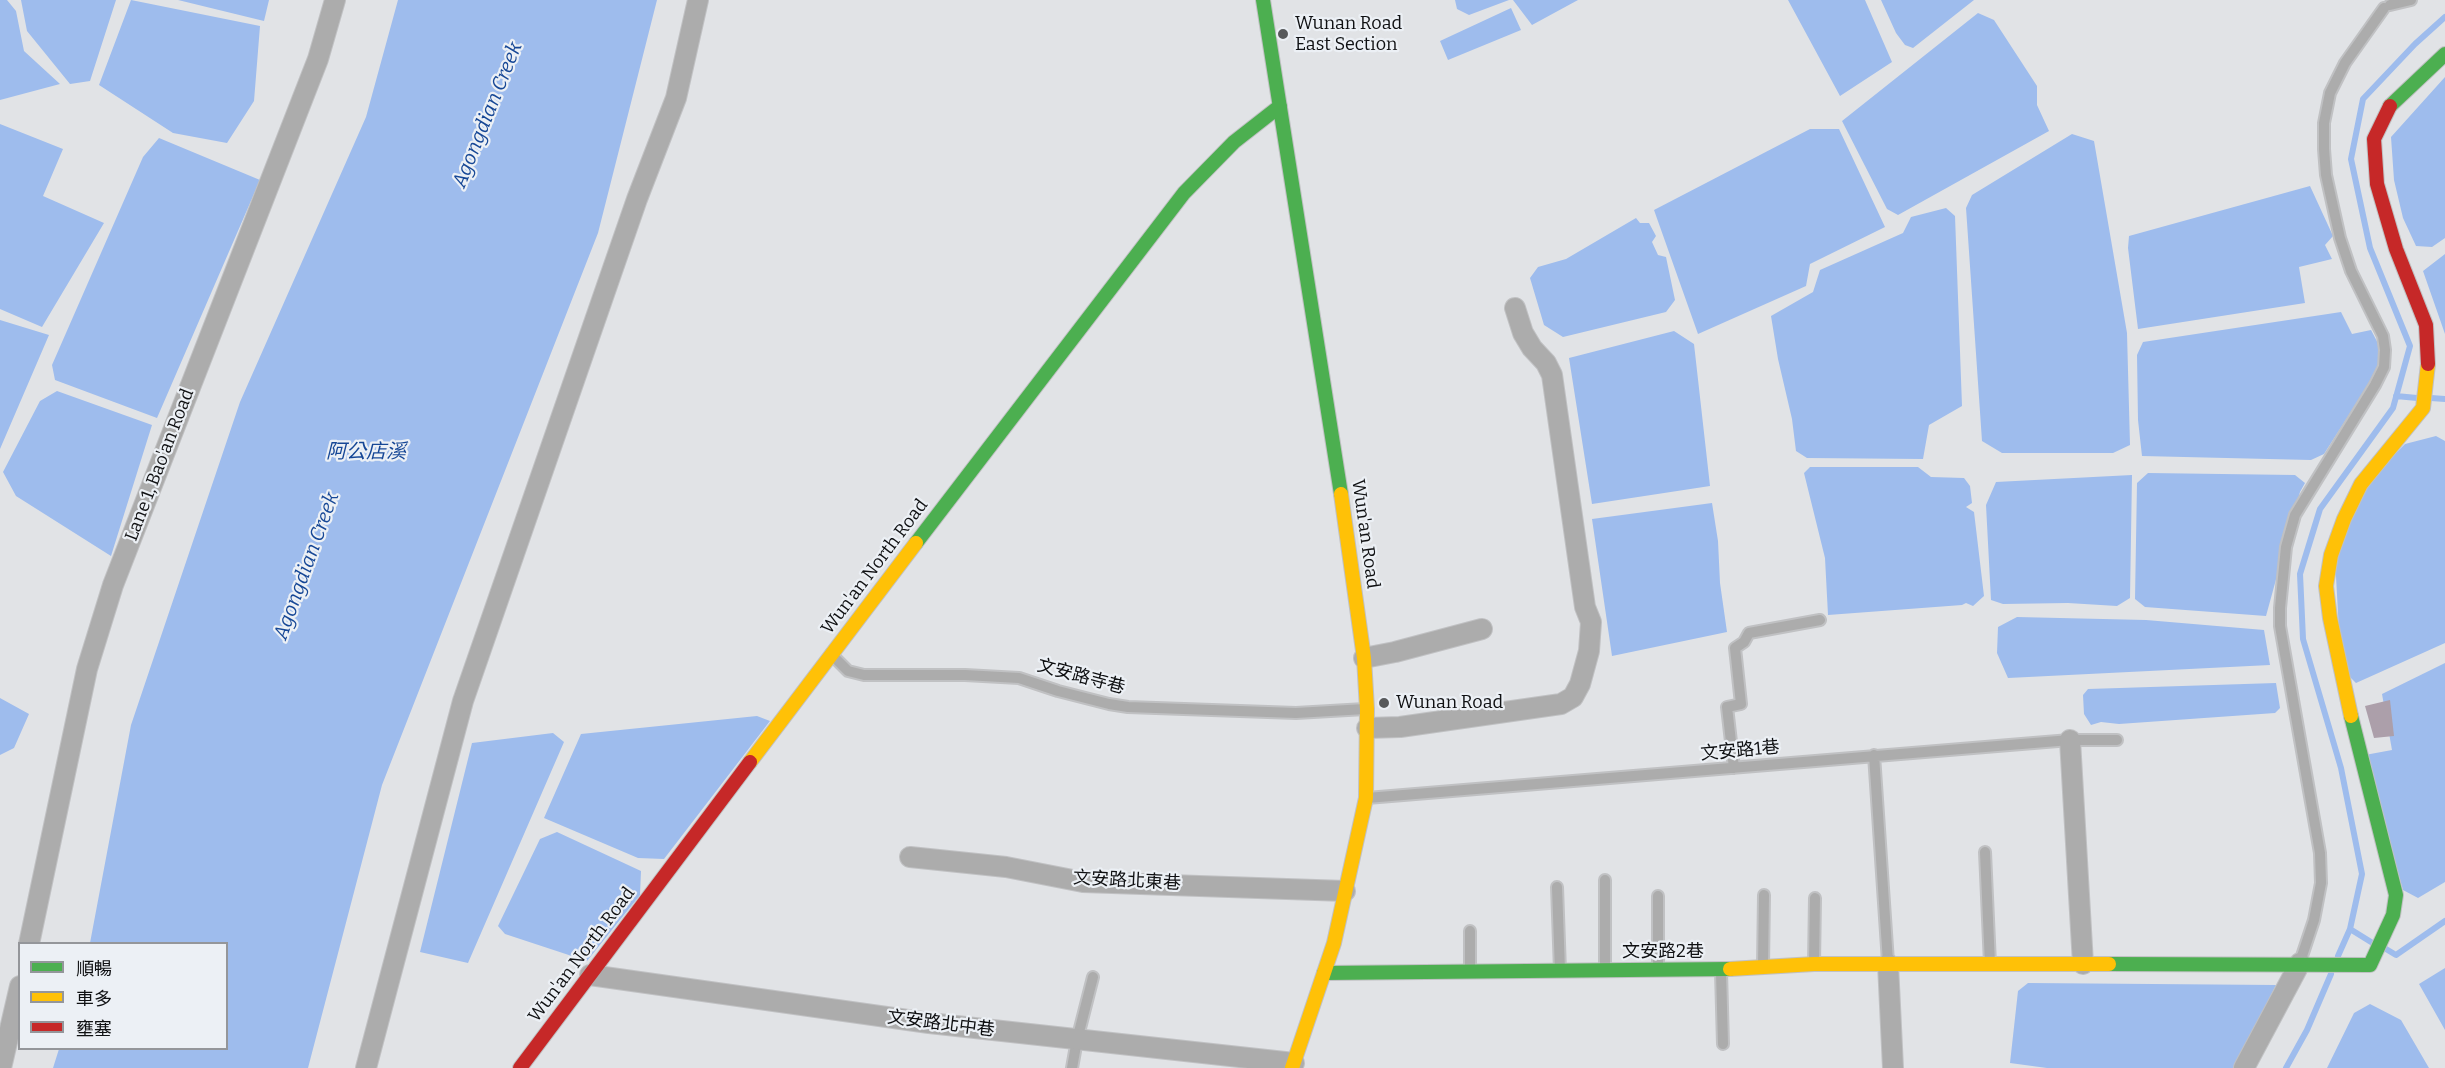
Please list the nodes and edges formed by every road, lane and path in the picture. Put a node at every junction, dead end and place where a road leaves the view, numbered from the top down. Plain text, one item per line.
1 (335, 0) edge
2 (698, 0) edge
3 (1263, 0) edge
4 (2411, 0) edge
5 (2445, 54) edge
6 (1280, 106) junction
7 (1515, 308) dead end
8 (1820, 620) dead end
9 (1482, 629) dead end
10 (831, 654) junction
11 (1364, 658) junction
12 (1367, 718) junction
13 (2070, 740) junction
14 (2117, 740) dead end
15 (1874, 755) junction
16 (1734, 768) junction
17 (1366, 798) junction
18 (1985, 852) dead end
19 (910, 857) dead end
20 (1605, 880) dead end
21 (1557, 887) dead end
22 (1345, 891) junction
23 (1764, 895) dead end
24 (1658, 896) dead end
25 (1815, 898) dead end
26 (1470, 931) dead end
27 (28, 942) edge
28 (1888, 963) junction
29 (1814, 964) junction
30 (1996, 964) junction
31 (2083, 964) junction
32 (2308, 964) junction
33 (1763, 966) junction
34 (1658, 969) junction
35 (1605, 970) junction
36 (1720, 970) junction
37 (1470, 972) junction
38 (1560, 972) junction
39 (1324, 973) junction
40 (590, 975) junction
41 (1094, 977) dead end
42 (18, 995) edge
43 (1077, 1040) junction
44 (1723, 1044) dead end
45 (1293, 1065) edge
46 (1, 1068) edge
47 (366, 1068) edge
48 (520, 1068) edge
49 (1072, 1068) edge
50 (1893, 1068) edge
51 (2244, 1068) edge

1 - 27 street, Lane 1, Bao'an Road
2 - 47 street
3 - 6 street, Wun'an Road
4 - 32 lane
5 - 32 street, 文安路2巷
6 - 10 street, Wun'an North Road
6 - 11 street, Wun'an Road
7 - 12 street
8 - 16 lane
9 - 11 street
10 - 12 lane, 文安路寺巷
10 - 40 street, Wun'an North Road
11 - 12 street, Wun'an Road
12 - 17 street, Wun'an Road
13 - 14 lane, 文安路1巷
13 - 15 lane, 文安路1巷
13 - 31 street
15 - 16 lane, 文安路1巷
15 - 28 lane
16 - 17 lane, 文安路1巷
17 - 22 street, Wun'an Road
18 - 30 lane
19 - 22 street, 文安路北東巷
20 - 35 lane
21 - 38 lane
22 - 39 street, Wun'an Road
23 - 33 lane
24 - 34 lane
25 - 29 lane
26 - 37 lane
28 - 29 street, 文安路2巷
28 - 30 street, 文安路2巷
28 - 50 street
29 - 33 street, 文安路2巷
30 - 31 street, 文安路2巷
31 - 32 street, 文安路2巷
32 - 51 street
33 - 36 street, 文安路2巷
34 - 35 street, 文安路2巷
34 - 36 street, 文安路2巷
35 - 38 street, 文安路2巷
36 - 44 lane
37 - 38 street, 文安路2巷
37 - 39 street, 文安路2巷
39 - 45 street, Wun'an Road
40 - 43 street, 文安路北中巷
40 - 48 street, Wun'an North Road
41 - 43 lane
42 - 46 street
43 - 45 street, 文安路北中巷
43 - 49 lane

